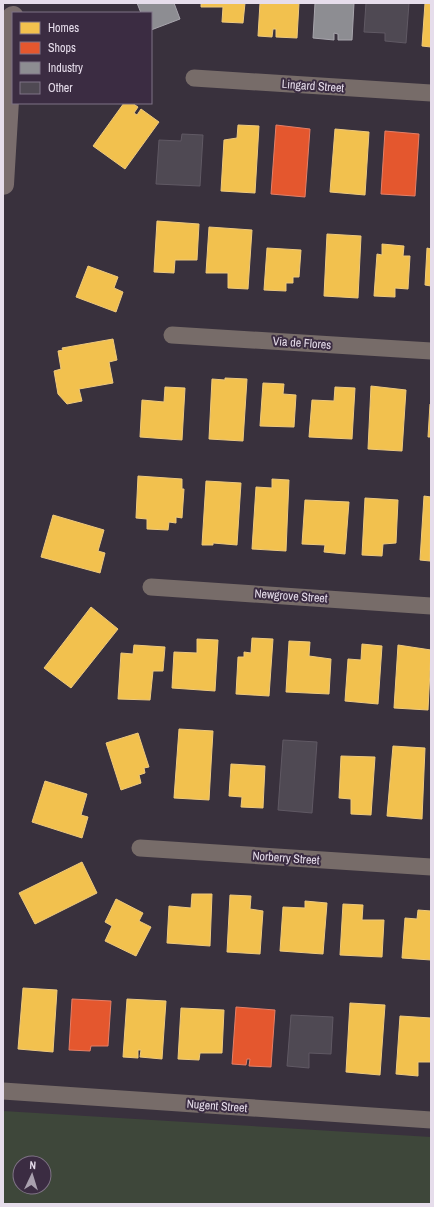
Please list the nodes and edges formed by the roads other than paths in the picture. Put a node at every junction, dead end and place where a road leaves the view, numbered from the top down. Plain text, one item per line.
1 (12, 34) edge
2 (194, 78) dead end
3 (431, 93) edge
4 (3, 184) edge
5 (172, 335) dead end
6 (431, 351) edge
7 (151, 587) dead end
8 (431, 606) edge
9 (140, 848) dead end
10 (431, 867) edge
11 (3, 1091) edge
12 (431, 1120) edge

1 - 4 main road
2 - 3 street, Lingard Street
5 - 6 street, Via de Flores
7 - 8 street, Newgrove Street
9 - 10 street, Norberry Street
11 - 12 street, Nugent Street

